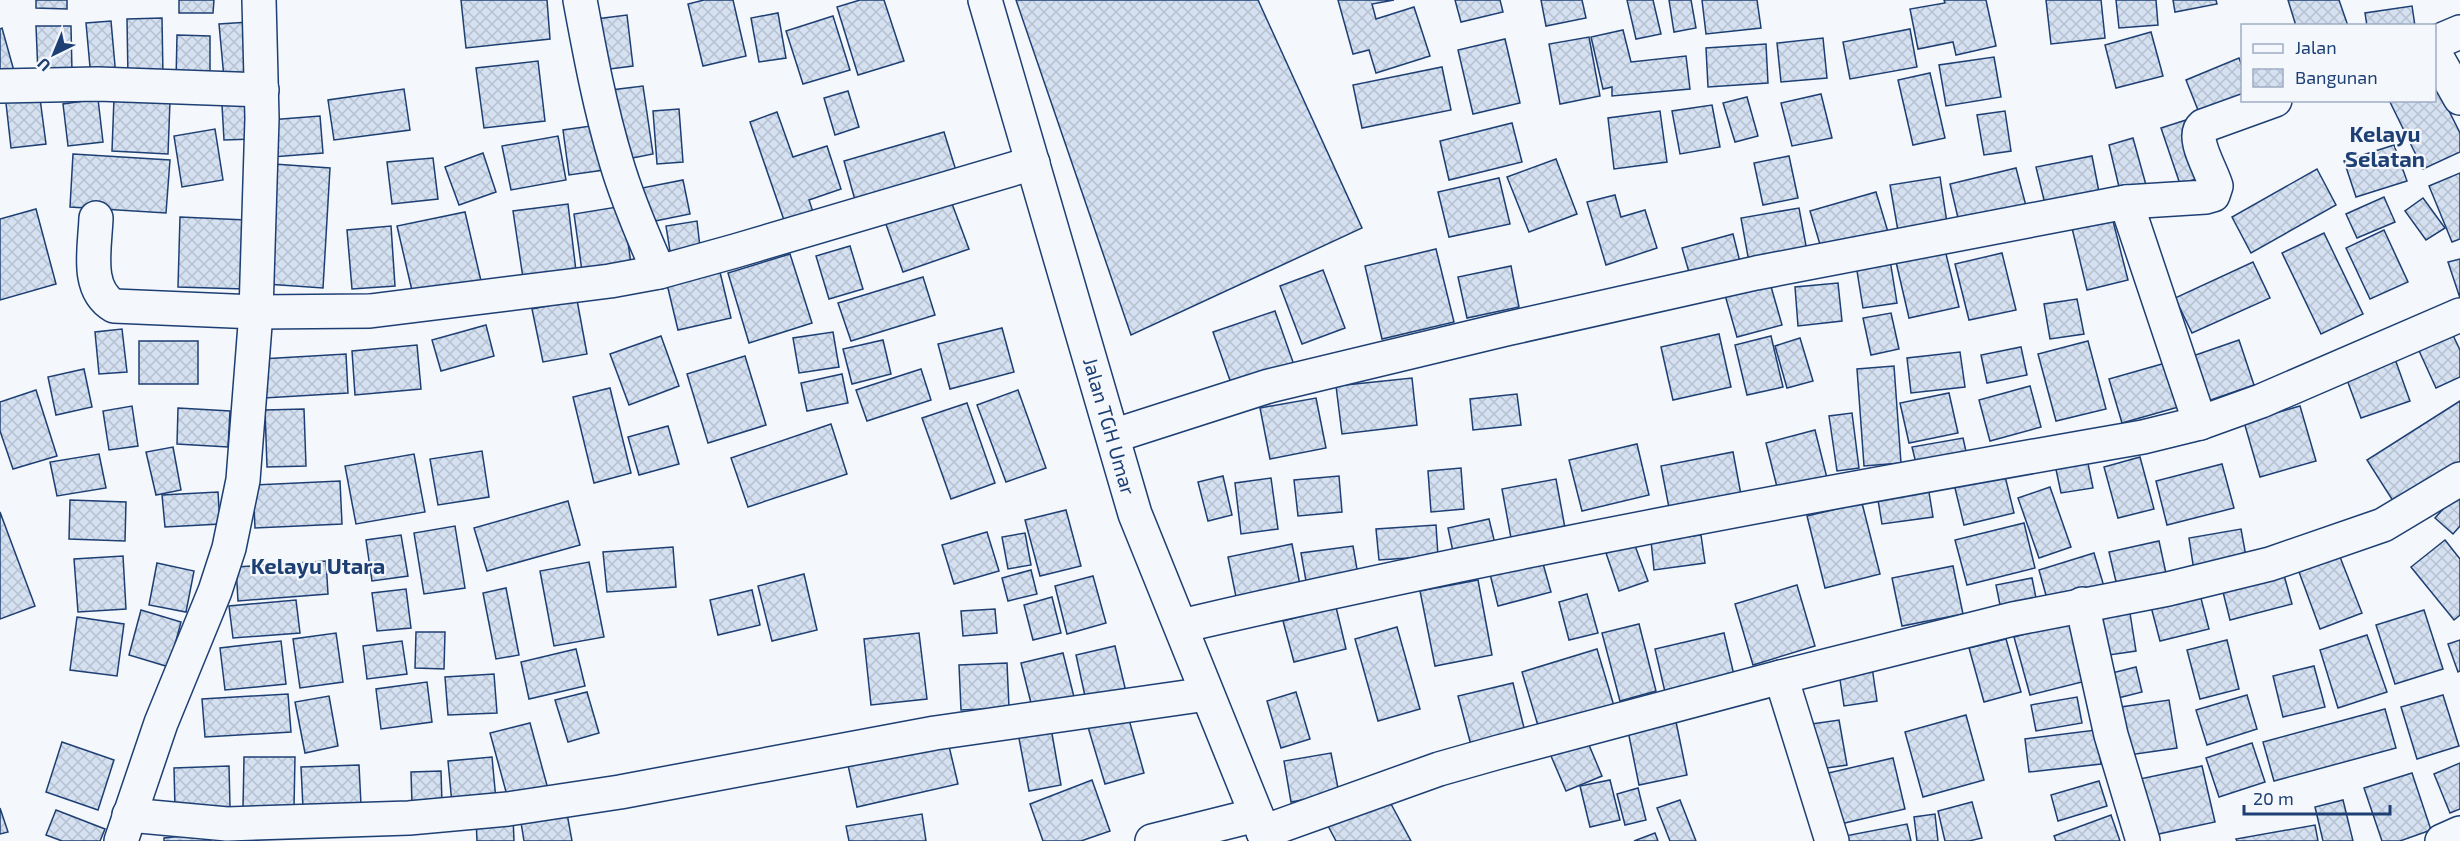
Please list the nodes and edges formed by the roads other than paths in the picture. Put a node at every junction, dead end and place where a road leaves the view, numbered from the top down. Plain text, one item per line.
1 (259, 0) edge
2 (580, 0) edge
3 (985, 0) edge
4 (2460, 32) edge
5 (2436, 42) edge
6 (2436, 56) edge
7 (0, 86) edge
8 (262, 90) junction
9 (2460, 98) edge
10 (2269, 102) edge
11 (1033, 164) junction
12 (2126, 202) junction
13 (96, 218) dead end
14 (659, 272) junction
15 (256, 312) junction
16 (2460, 315) edge
17 (2200, 423) junction
18 (1113, 436) junction
19 (2460, 479) edge
20 (2082, 604) junction
21 (1180, 626) junction
22 (1781, 677) junction
23 (1207, 694) junction
24 (125, 828) edge
25 (1262, 829) edge
26 (2460, 833) edge
27 (1152, 841) edge
28 (1832, 841) edge
29 (2144, 841) edge
30 (2442, 841) edge

1 - 8 street
2 - 14 street
3 - 11 street, Jalan TGH Umar
4 - 5 street
6 - 9 street
7 - 8 street
8 - 15 street
10 - 12 street
11 - 14 street
11 - 18 street, Jalan TGH Umar
12 - 17 street
12 - 18 street
13 - 15 street
14 - 15 street
15 - 24 street
16 - 17 street
17 - 21 street
18 - 21 street, Jalan TGH Umar
19 - 20 street
20 - 22 street
20 - 29 street
21 - 23 street, Jalan TGH Umar
22 - 25 street
22 - 28 street
23 - 24 street
23 - 25 street, Jalan TGH Umar
25 - 27 street
26 - 30 street

